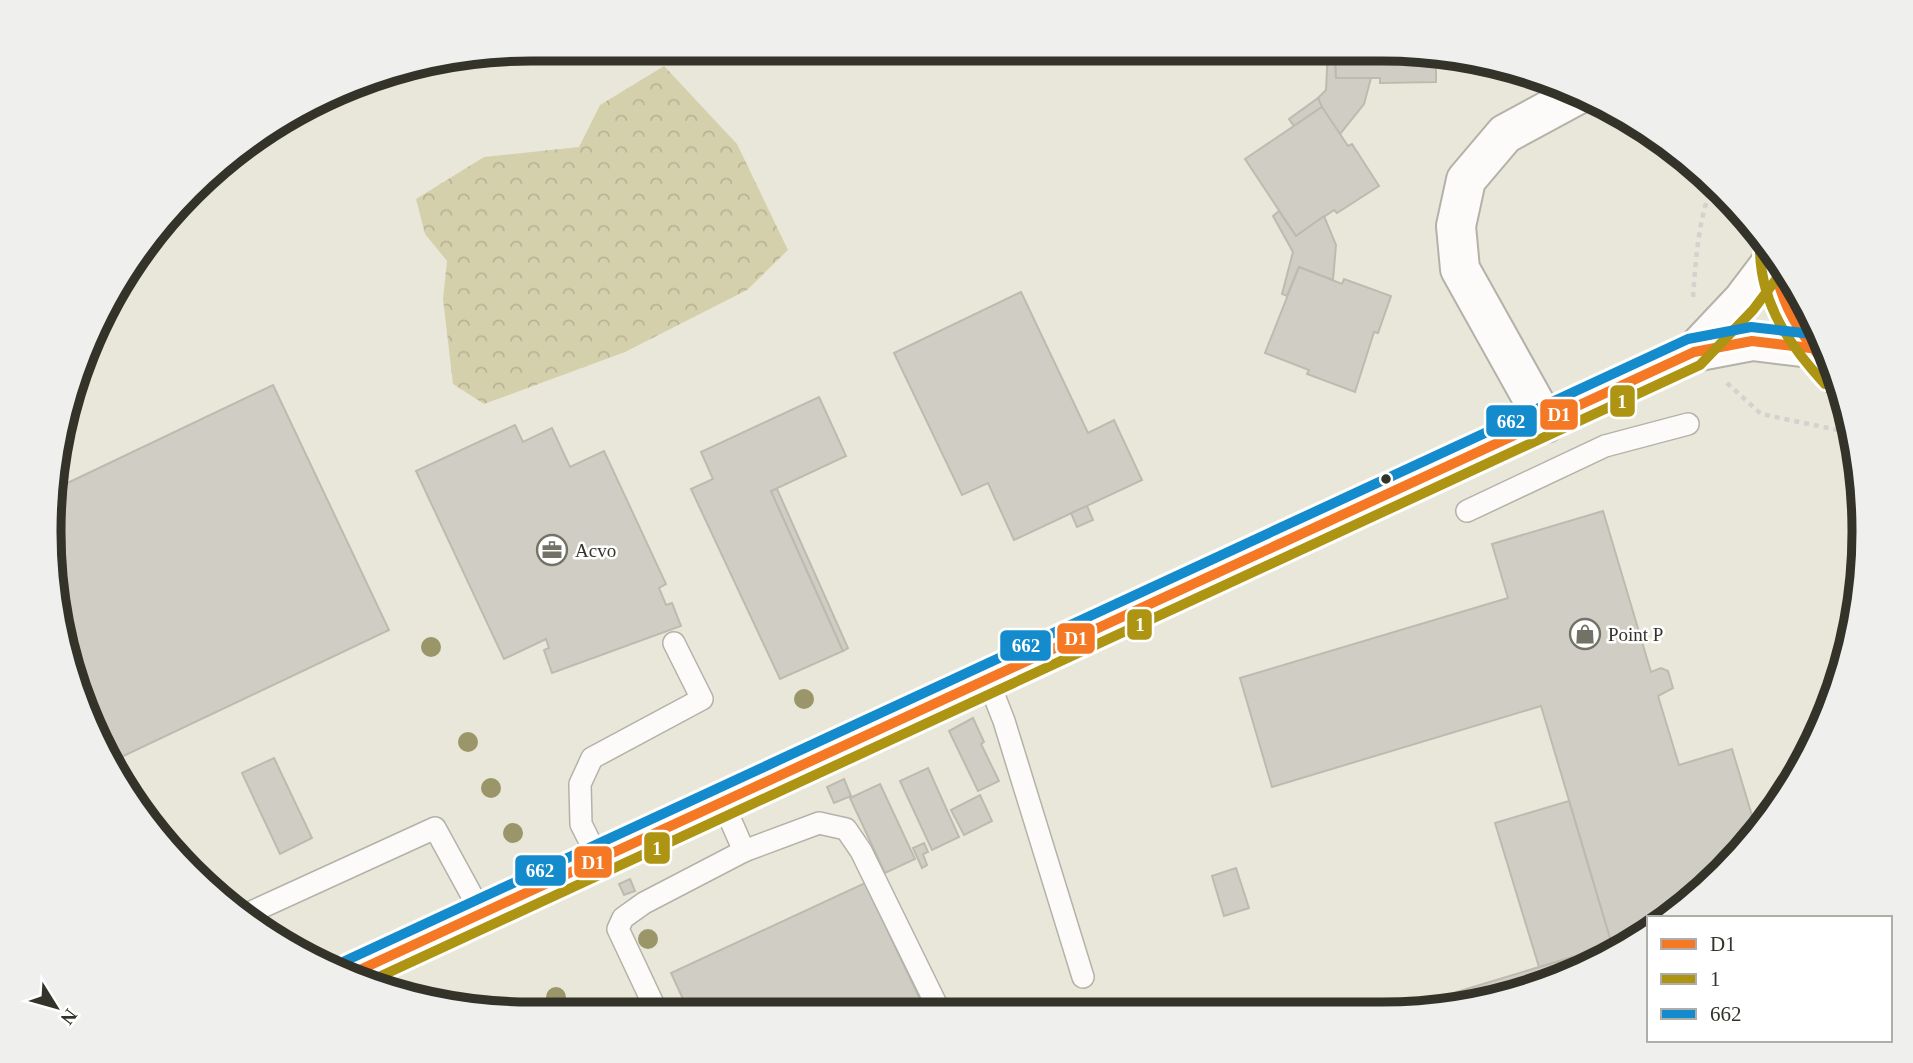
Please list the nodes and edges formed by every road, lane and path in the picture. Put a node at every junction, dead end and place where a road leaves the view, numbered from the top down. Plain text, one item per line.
1 (1567, 100) edge
2 (1709, 194) edge
3 (1768, 264) edge
4 (1780, 283) edge
5 (1814, 347) edge
6 (1694, 352) junction
7 (1819, 360) edge
8 (1546, 423) junction
9 (1688, 424) dead end
10 (1841, 431) edge
11 (1466, 510) dead end
12 (674, 643) dead end
13 (988, 680) junction
14 (723, 803) junction
15 (744, 851) junction
16 (599, 860) junction
17 (254, 911) edge
18 (482, 914) junction
19 (361, 969) edge
20 (1083, 977) dead end
21 (652, 1002) edge
22 (935, 1002) edge

1 - 8 street
2 - 6 path
3 - 6 street
4 - 5 main road
6 - 7 street
6 - 8 street
6 - 10 path
8 - 13 street
9 - 11 lane
12 - 16 lane
13 - 14 street
13 - 20 lane
14 - 15 lane
14 - 16 street
15 - 21 lane
15 - 22 lane
16 - 18 street
17 - 18 lane
18 - 19 street

